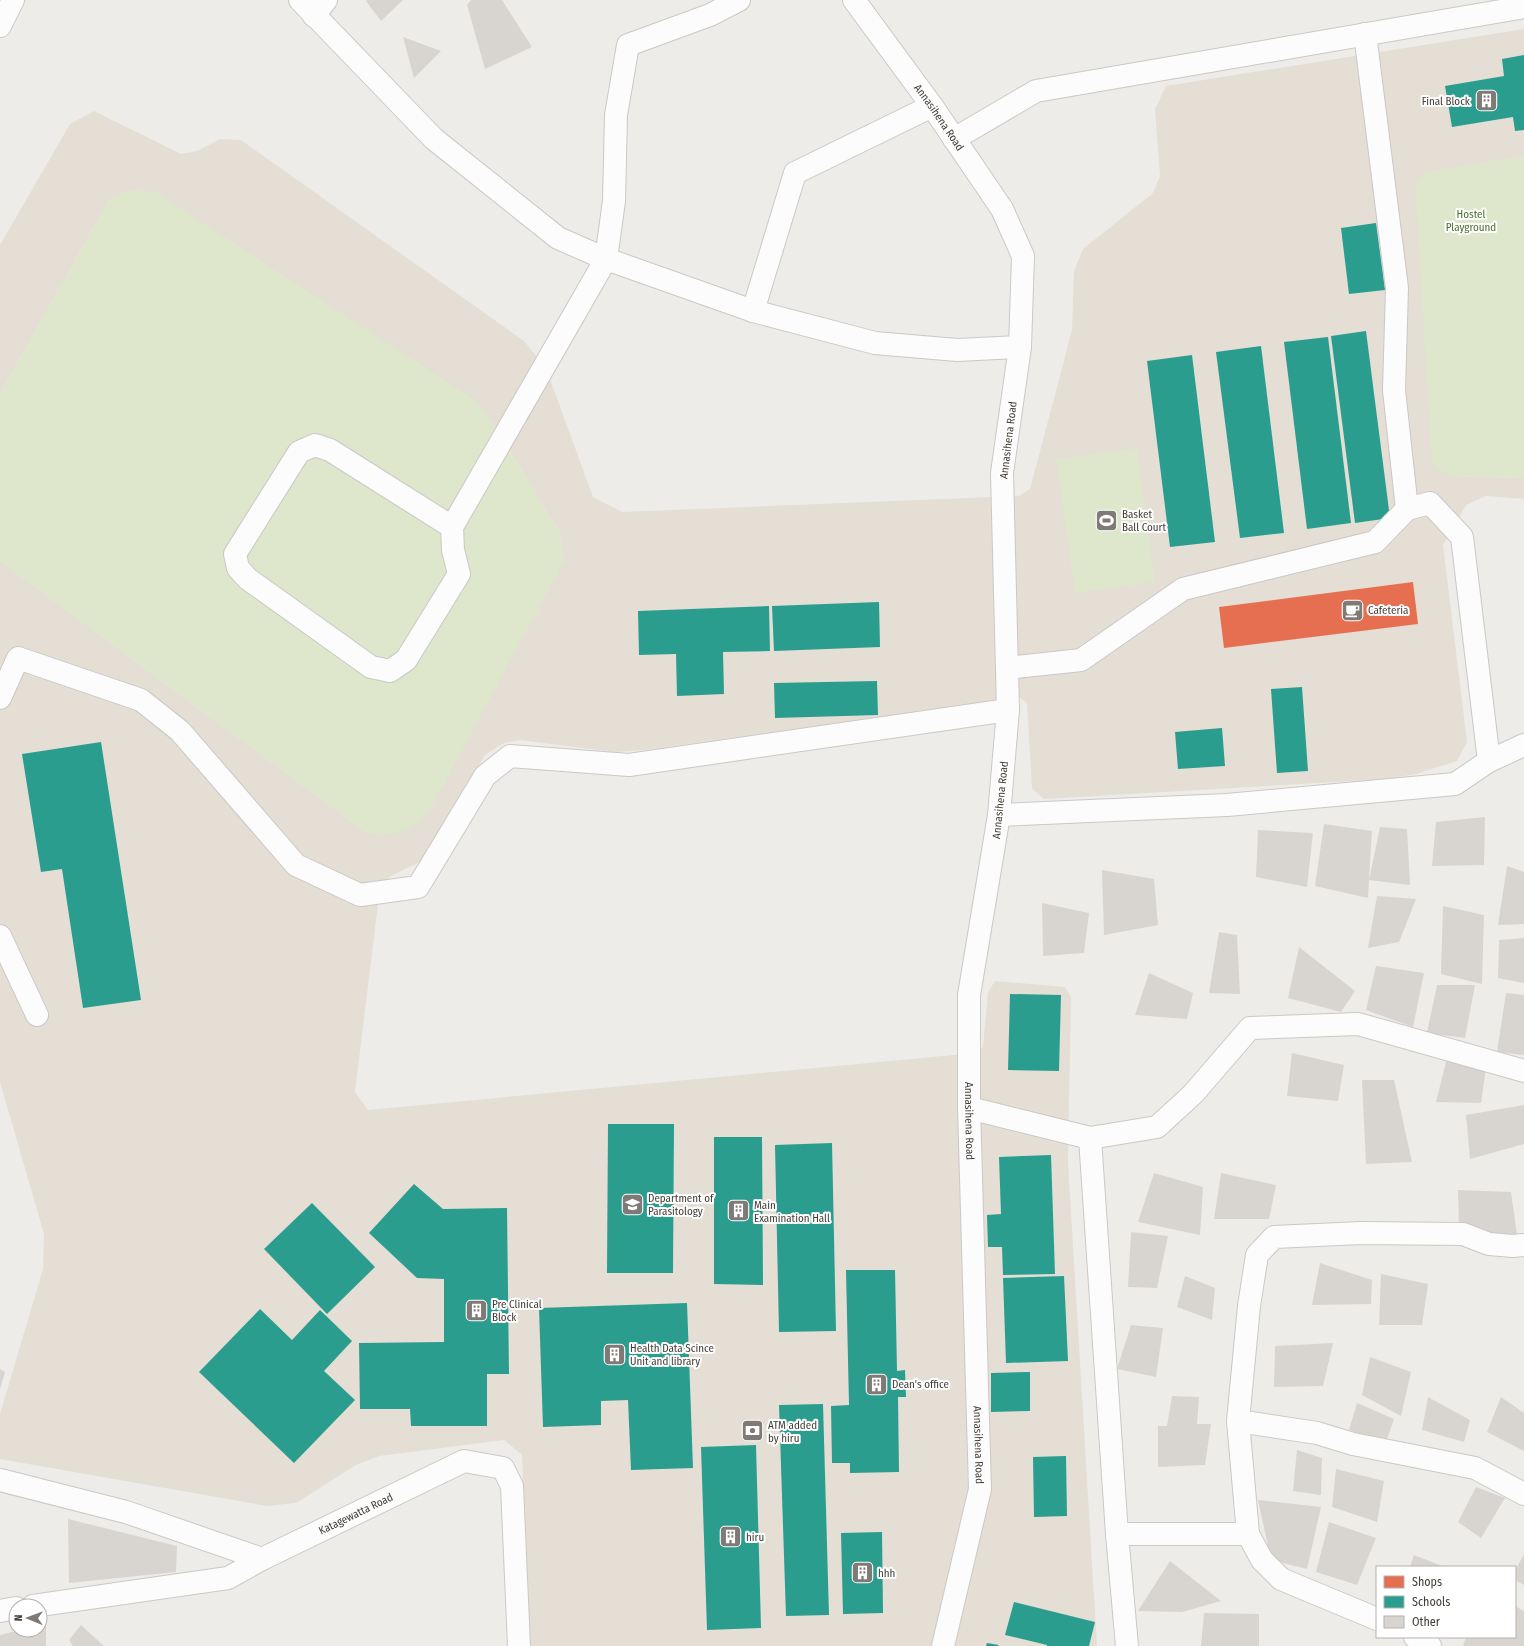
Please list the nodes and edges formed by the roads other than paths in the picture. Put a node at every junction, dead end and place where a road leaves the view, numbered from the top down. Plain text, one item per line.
1 (13, 0) edge
2 (739, 0) edge
3 (854, 0) edge
4 (313, 5) edge
5 (1524, 7) edge
6 (0, 26) edge
7 (1365, 34) junction
8 (932, 106) junction
9 (954, 139) junction
10 (606, 259) junction
11 (752, 311) junction
12 (1020, 347) junction
13 (1407, 509) junction
14 (452, 527) junction
15 (1007, 668) junction
16 (0, 698) edge
17 (1008, 710) junction
18 (1524, 745) edge
19 (1489, 761) junction
20 (999, 815) junction
21 (0, 936) edge
22 (37, 1015) dead end
23 (1524, 1071) edge
24 (969, 1108) junction
25 (1090, 1138) junction
26 (1524, 1245) edge
27 (1238, 1421) junction
28 (0, 1480) edge
29 (1524, 1494) edge
30 (1117, 1534) junction
31 (1248, 1534) junction
32 (262, 1559) junction
33 (48, 1604) edge
34 (1376, 1619) edge
35 (1417, 1638) edge
36 (519, 1646) edge
37 (943, 1646) edge
38 (1127, 1646) edge
39 (1430, 1646) edge

1 - 6 street
2 - 10 street
3 - 8 street, Annasihena Road
4 - 10 street
5 - 7 street
7 - 9 street
7 - 13 street
8 - 9 street, Annasihena Road
8 - 11 street
9 - 12 street, Annasihena Road
10 - 11 street
10 - 14 street
11 - 12 street
12 - 15 street, Annasihena Road
13 - 15 street
13 - 19 street
14 - 14 street
15 - 17 street, Annasihena Road
16 - 17 street
17 - 20 street, Annasihena Road
18 - 19 street
19 - 20 street
20 - 24 street, Annasihena Road
21 - 22 street
23 - 25 street
24 - 25 street
24 - 37 street, Annasihena Road
25 - 30 street
26 - 27 street
27 - 29 street
27 - 31 street
28 - 32 street
30 - 31 street
30 - 38 street
31 - 34 street
32 - 33 street, Katagewatta Road
32 - 36 street, Katagewatta Road
35 - 39 street

